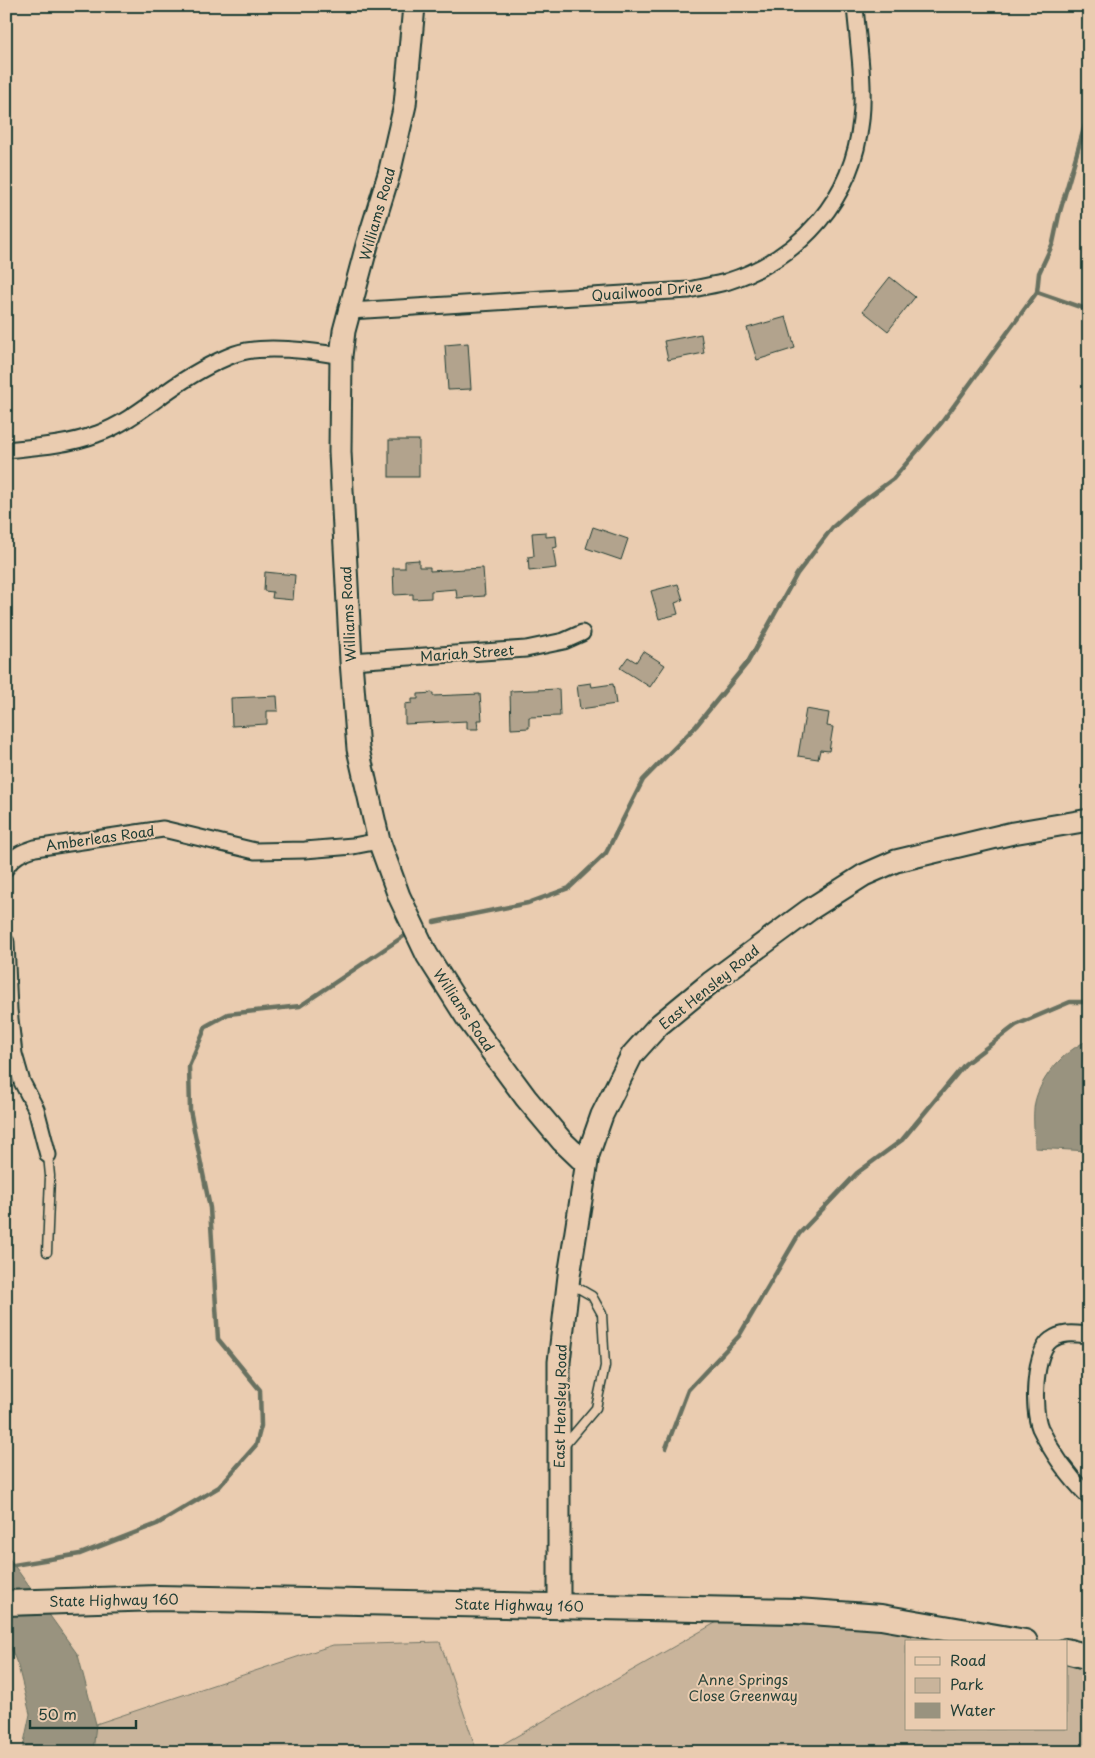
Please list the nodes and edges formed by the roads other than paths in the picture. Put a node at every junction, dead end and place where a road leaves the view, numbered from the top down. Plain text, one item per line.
1 (855, 6) edge
2 (412, 7) edge
3 (350, 311) junction
4 (341, 356) junction
5 (6, 450) edge
6 (582, 633) dead end
7 (351, 661) junction
8 (1089, 820) edge
9 (380, 841) junction
10 (6, 868) edge
11 (6, 942) edge
12 (48, 1155) joint
13 (586, 1164) junction
14 (47, 1252) dead end
15 (568, 1283) junction
16 (1089, 1335) edge
17 (559, 1452) junction
18 (1089, 1497) edge
19 (8, 1603) edge
20 (559, 1605) junction
21 (1015, 1640) edge
22 (1068, 1651) edge
23 (1089, 1656) edge

1 - 3 street, Quailwood Drive
2 - 3 street, Williams Road
3 - 4 street, Williams Road
4 - 5 street
4 - 7 street, Williams Road
6 - 7 street, Mariah Street
7 - 9 street, Williams Road
8 - 13 street, East Hensley Road
9 - 10 street, Amberleas Road
9 - 13 street, Williams Road
11 - 12 street
12 - 14 lane
13 - 15 street, East Hensley Road
15 - 17 street, East Hensley Road
15 - 17 lane
16 - 18 street
17 - 20 street, East Hensley Road
19 - 20 main road, State Highway 160
20 - 21 main road, State Highway 160
22 - 23 main road

